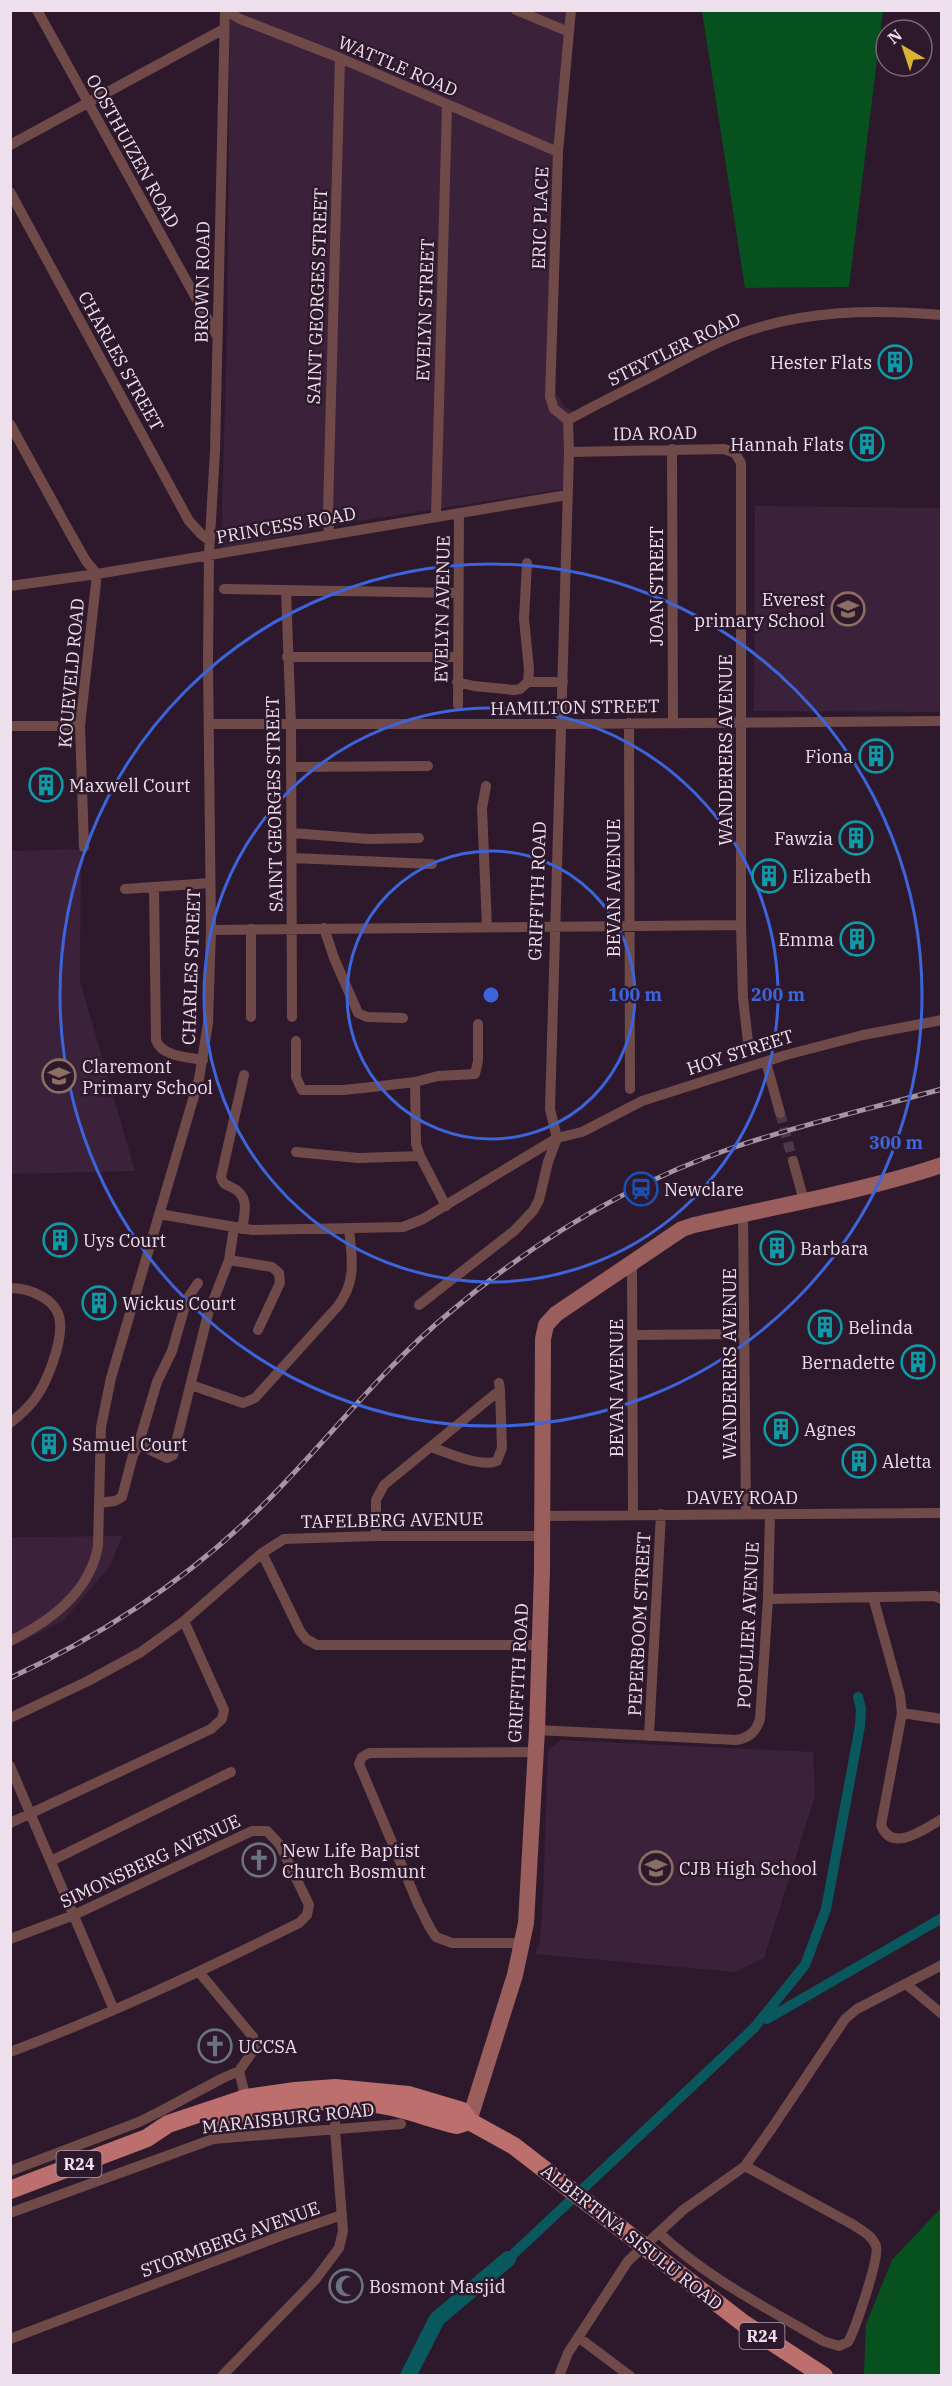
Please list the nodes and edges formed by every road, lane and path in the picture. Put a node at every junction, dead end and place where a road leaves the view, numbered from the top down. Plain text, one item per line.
1 (37, 10) edge
2 (225, 10) edge
3 (516, 10) edge
4 (571, 10) edge
5 (224, 29) junction
6 (569, 32) junction
7 (340, 58) junction
8 (87, 104) junction
9 (447, 105) junction
10 (10, 145) edge
11 (558, 152) junction
12 (10, 192) edge
13 (942, 315) edge
14 (218, 338) junction
15 (568, 420) junction
16 (10, 424) edge
17 (672, 449) junction
18 (570, 452) junction
19 (738, 458) joint
20 (567, 495) junction
21 (459, 513) junction
22 (436, 516) junction
23 (329, 534) junction
24 (210, 540) junction
25 (209, 555) junction
26 (527, 564) dead end
27 (97, 574) junction
28 (10, 586) edge
29 (225, 589) dead end
30 (286, 591) junction
31 (458, 593) junction
32 (287, 657) junction
33 (457, 657) junction
34 (458, 682) junction
35 (528, 682) junction
36 (563, 682) junction
37 (458, 705) dead end
38 (742, 721) junction
39 (942, 721) edge
40 (674, 722) junction
41 (629, 723) junction
42 (209, 724) junction
43 (291, 724) junction
44 (562, 724) junction
45 (10, 726) edge
46 (80, 726) junction
47 (291, 766) junction
48 (428, 766) dead end
49 (486, 786) dead end
50 (292, 833) junction
51 (419, 838) dead end
52 (84, 847) dead end
53 (292, 858) junction
54 (432, 864) dead end
55 (210, 883) junction
56 (154, 887) junction
57 (125, 889) dead end
58 (630, 924) junction
59 (741, 925) junction
60 (556, 926) junction
61 (487, 927) junction
62 (324, 928) junction
63 (251, 929) junction
64 (292, 929) junction
65 (211, 930) junction
66 (251, 1017) dead end
67 (292, 1017) dead end
68 (403, 1018) dead end
69 (942, 1020) edge
70 (478, 1024) dead end
71 (296, 1041) dead end
72 (748, 1042) dead end
73 (203, 1060) junction
74 (766, 1062) junction
75 (244, 1075) dead end
76 (415, 1082) junction
77 (630, 1089) dead end
78 (780, 1113) tunnel mouth
79 (557, 1138) junction
80 (296, 1152) dead end
81 (420, 1156) junction
82 (793, 1161) tunnel mouth
83 (942, 1165) edge
84 (804, 1201) junction
85 (446, 1206) junction
86 (159, 1214) junction
87 (743, 1214) junction
88 (238, 1229) junction
89 (349, 1229) junction
90 (230, 1260) junction
91 (632, 1263) junction
92 (198, 1283) dead end
93 (10, 1288) edge
94 (419, 1305) dead end
95 (258, 1330) dead end
96 (745, 1334) junction
97 (632, 1335) junction
98 (191, 1384) junction
99 (10, 1423) edge
100 (138, 1446) junction
101 (431, 1447) junction
102 (99, 1503) junction
103 (746, 1513) junction
104 (942, 1513) edge
105 (633, 1514) junction
106 (661, 1514) junction
107 (770, 1514) junction
108 (542, 1516) junction
109 (375, 1536) junction
110 (542, 1536) junction
111 (262, 1553) junction
112 (939, 1595) edge
113 (873, 1597) junction
114 (768, 1599) junction
115 (184, 1622) junction
116 (10, 1641) edge
117 (540, 1645) junction
118 (902, 1713) junction
119 (10, 1718) edge
120 (942, 1719) edge
121 (537, 1730) junction
122 (649, 1736) junction
123 (534, 1752) junction
124 (10, 1766) edge
125 (231, 1772) dead end
126 (31, 1815) junction
127 (942, 1819) edge
128 (10, 1823) edge
129 (51, 1861) junction
130 (74, 1915) junction
131 (10, 1939) edge
132 (523, 1942) junction
133 (942, 1965) edge
134 (199, 1972) junction
135 (906, 1984) junction
136 (114, 2010) junction
137 (942, 2014) edge
138 (10, 2052) edge
139 (239, 2071) junction
140 (335, 2095) junction
141 (248, 2104) junction
142 (469, 2121) junction
143 (401, 2124) dead end
144 (335, 2130) junction
145 (745, 2166) junction
146 (10, 2171) edge
147 (10, 2190) edge
148 (10, 2213) edge
149 (342, 2215) junction
150 (659, 2233) junction
151 (644, 2245) junction
152 (578, 2337) junction
153 (10, 2339) edge
154 (222, 2376) edge
155 (559, 2376) edge
156 (630, 2376) edge
157 (824, 2376) edge

1 - 8 street, OOSTHUIZEN ROAD
2 - 5 street, BROWN ROAD
2 - 7 street, WATTLE ROAD
3 - 6 street
4 - 6 street, ERIC PLACE
5 - 8 street
5 - 14 street, BROWN ROAD
6 - 11 street, ERIC PLACE
7 - 9 street, WATTLE ROAD
7 - 23 street, SAINT GEORGES STREET
8 - 10 street
8 - 14 street, OOSTHUIZEN ROAD
9 - 11 street, WATTLE ROAD
9 - 22 street, EVELYN STREET
11 - 15 street, ERIC PLACE
12 - 24 street, CHARLES STREET
13 - 15 street, STEYTLER ROAD
14 - 24 street, BROWN ROAD
15 - 18 street, GRIFFITH ROAD
16 - 27 street
17 - 18 street, IDA ROAD
17 - 19 street, IDA ROAD
17 - 40 street, JOAN STREET
18 - 20 street, GRIFFITH ROAD
19 - 38 street, WANDERERS AVENUE
20 - 21 street, PRINCESS ROAD
20 - 36 street, GRIFFITH ROAD
21 - 22 street, PRINCESS ROAD
21 - 31 street, EVELYN AVENUE
22 - 23 street, PRINCESS ROAD
23 - 25 street, PRINCESS ROAD
24 - 25 street, BROWN ROAD
25 - 27 street, PRINCESS ROAD
25 - 42 street, CHARLES STREET
26 - 35 street
27 - 28 street, PRINCESS ROAD
27 - 46 street, KOUEVELD ROAD
29 - 30 street
30 - 31 street
30 - 32 street, SAINT GEORGES STREET
31 - 33 street, EVELYN AVENUE
32 - 33 street
32 - 43 street, SAINT GEORGES STREET
33 - 34 street, EVELYN AVENUE
34 - 35 street
34 - 37 street, EVELYN AVENUE
35 - 36 street
36 - 44 street, GRIFFITH ROAD
38 - 39 street, HAMILTON STREET
38 - 40 street, HAMILTON STREET
38 - 59 street, WANDERERS AVENUE
40 - 41 street, HAMILTON STREET
41 - 44 street, HAMILTON STREET
41 - 58 street, BEVAN AVENUE
42 - 43 street, HAMILTON STREET
42 - 55 street, CHARLES STREET
43 - 44 street, HAMILTON STREET
43 - 47 street, SAINT GEORGES STREET
44 - 60 street, GRIFFITH ROAD
45 - 46 street
46 - 52 street, KOUEVELD ROAD
47 - 48 street
47 - 50 street, SAINT GEORGES STREET
49 - 61 street
50 - 51 street
50 - 53 street, SAINT GEORGES STREET
53 - 54 street
53 - 64 street, SAINT GEORGES STREET
55 - 56 street
55 - 65 street, CHARLES STREET
56 - 57 street
56 - 73 street
58 - 59 street
58 - 60 street
58 - 77 street, BEVAN AVENUE
59 - 72 street, WANDERERS AVENUE
60 - 61 street
60 - 79 street, GRIFFITH ROAD
61 - 62 street
62 - 64 street
62 - 68 street
63 - 64 street
63 - 65 street
63 - 66 street
64 - 67 street, SAINT GEORGES STREET
65 - 73 street, CHARLES STREET
69 - 74 street, HOY STREET
70 - 76 street
71 - 76 street
73 - 86 street, CHARLES STREET
74 - 78 street
74 - 79 street, HOY STREET
75 - 88 street
76 - 81 street
79 - 85 street, HOY STREET
79 - 94 street
80 - 81 street
81 - 85 street
82 - 84 street
83 - 84 street
84 - 87 street
85 - 89 street, HOY STREET
86 - 88 street, HOY STREET
86 - 102 street, CHARLES STREET
87 - 91 street
87 - 96 street, WANDERERS AVENUE
88 - 89 street, HOY STREET
88 - 90 street
89 - 98 street
90 - 95 street
90 - 98 street
91 - 97 street, BEVAN AVENUE
91 - 108 street, GRIFFITH ROAD
92 - 100 street
93 - 99 street
96 - 97 street
96 - 103 street, WANDERERS AVENUE
97 - 105 street, BEVAN AVENUE
98 - 100 street
100 - 102 street
101 - 101 street
101 - 109 street
102 - 116 street, CHARLES STREET
103 - 106 street, DAVEY ROAD
103 - 107 street, DAVEY ROAD
104 - 107 street, DAVEY ROAD
105 - 106 street, DAVEY ROAD
105 - 108 street, DAVEY ROAD
106 - 122 street, PEPERBOOM STREET
107 - 114 street, POPULIER AVENUE
108 - 110 street, GRIFFITH ROAD
109 - 110 street, TAFELBERG AVENUE
109 - 111 street, TAFELBERG AVENUE
110 - 117 street, GRIFFITH ROAD
111 - 115 street, TAFELBERG AVENUE
111 - 117 street
112 - 113 street
113 - 114 street
113 - 118 street
114 - 122 street, POPULIER AVENUE
115 - 119 street, TAFELBERG AVENUE
115 - 126 street
117 - 121 street, GRIFFITH ROAD
118 - 120 street
118 - 127 street
121 - 122 street, POPULIER AVENUE
121 - 123 street, GRIFFITH ROAD
123 - 132 street, GRIFFITH ROAD
123 - 132 street
124 - 126 street
125 - 129 street
126 - 128 street
126 - 129 street
129 - 130 street
130 - 131 street, SIMONSBERG AVENUE
130 - 134 street, SIMONSBERG AVENUE
130 - 136 street
132 - 142 street, GRIFFITH ROAD
133 - 135 street
134 - 136 street
134 - 139 street
135 - 137 street
135 - 145 street
136 - 138 street
139 - 141 street
139 - 146 street, MARAISBURG ROAD
140 - 141 main road, ALBERTINA SISULU ROAD / R24
140 - 142 main road, ALBERTINA SISULU ROAD / R24
140 - 144 street, STORMBERG AVENUE
141 - 147 main road, ALBERTINA SISULU ROAD / R24
142 - 151 main road, ALBERTINA SISULU ROAD / R24
143 - 144 street, MARAISBURG ROAD
144 - 148 street, MARAISBURG ROAD
144 - 149 street, STORMBERG AVENUE
145 - 150 street
145 - 150 street
149 - 153 street, STORMBERG AVENUE
149 - 154 street
150 - 151 street
151 - 152 street
151 - 157 main road, ALBERTINA SISULU ROAD / R24
152 - 155 street
152 - 156 street

